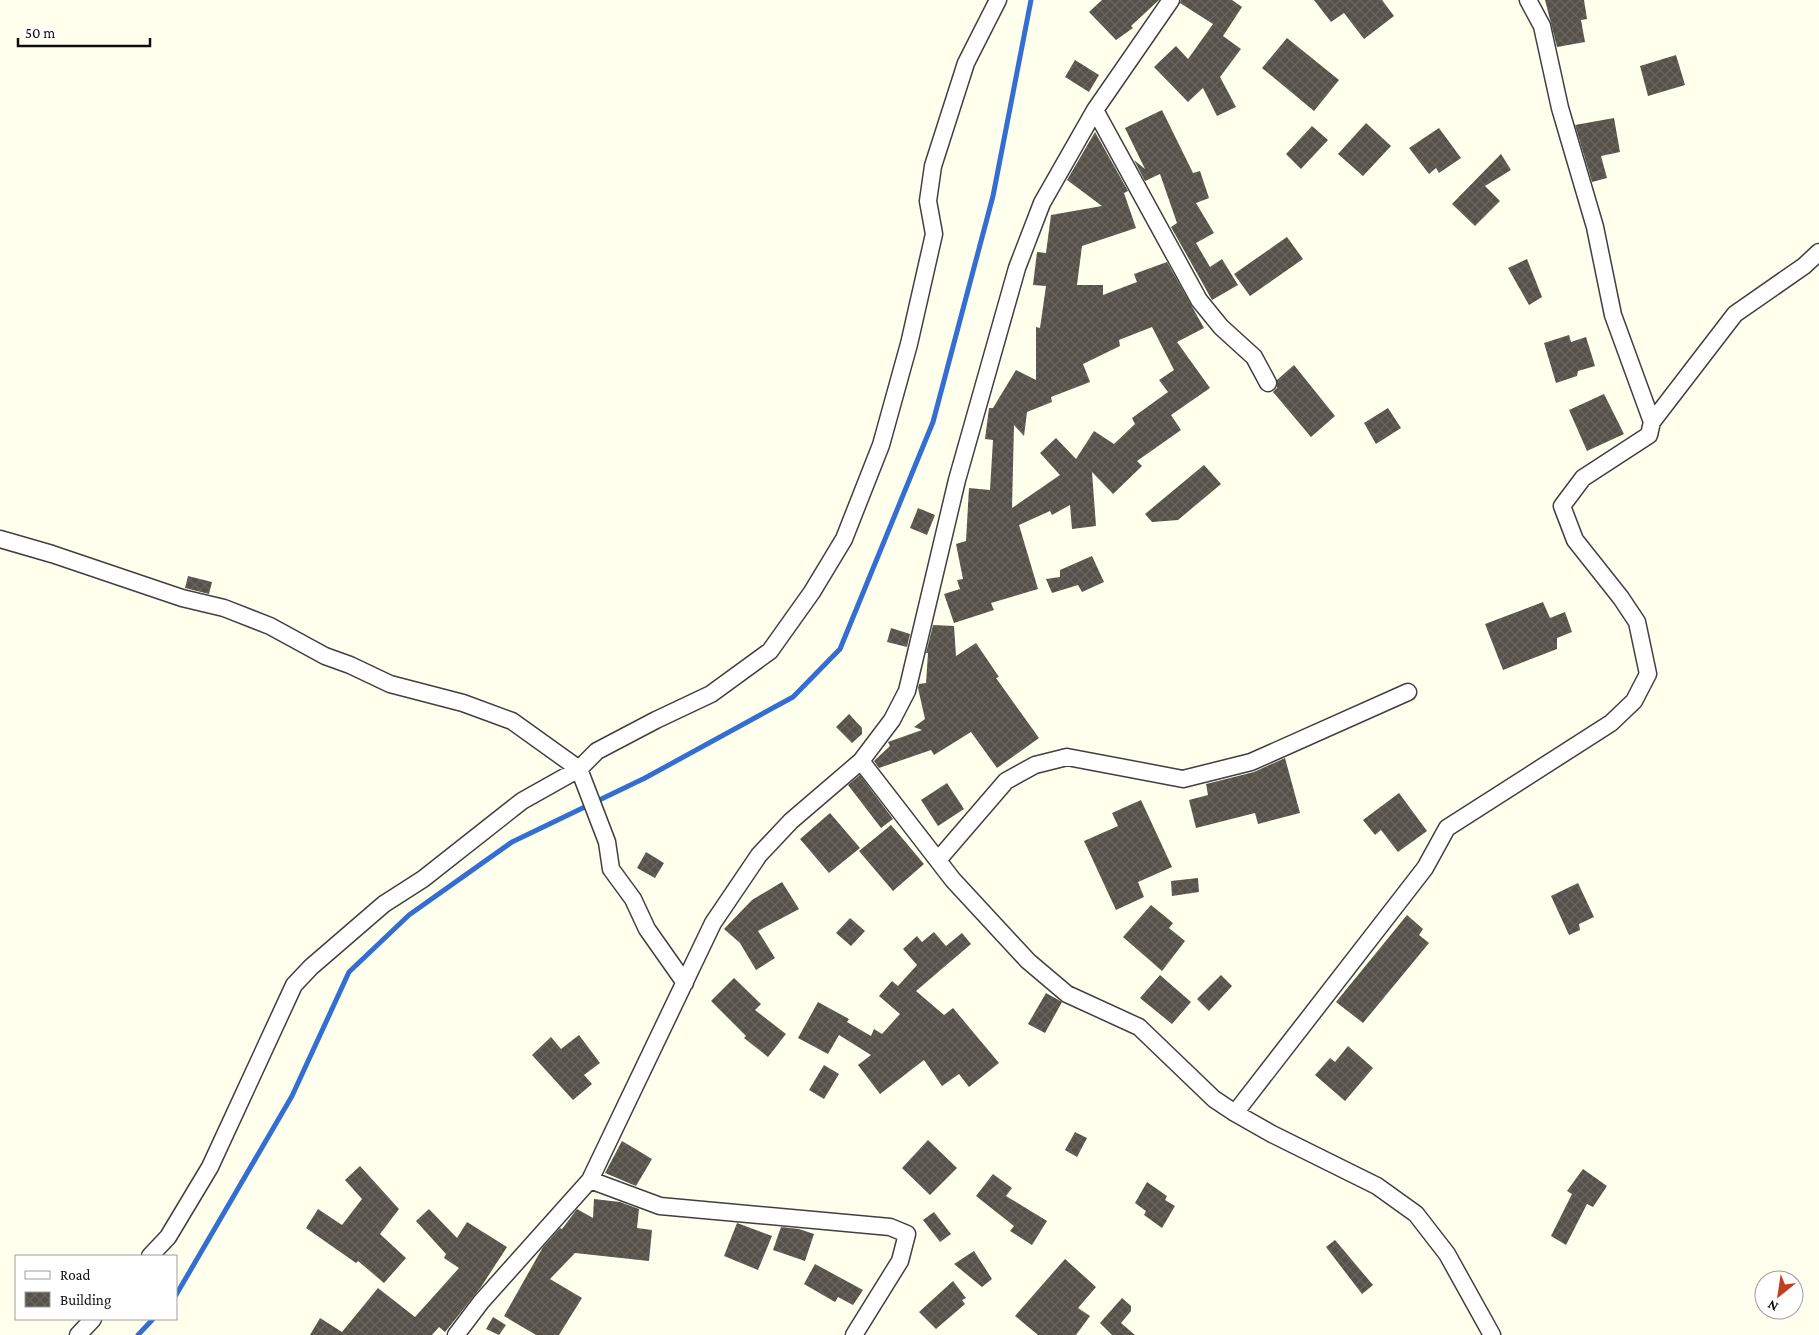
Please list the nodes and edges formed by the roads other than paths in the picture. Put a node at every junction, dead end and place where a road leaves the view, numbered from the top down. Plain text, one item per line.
1 (998, 0) edge
2 (1171, 0) edge
3 (1528, 0) edge
4 (1095, 110) junction
5 (1819, 252) edge
6 (1268, 383) dead end
7 (1652, 422) junction
8 (0, 539) edge
9 (1408, 692) dead end
10 (861, 761) junction
11 (579, 769) junction
12 (938, 860) junction
13 (685, 983) junction
14 (1235, 1113) junction
15 (590, 1180) junction
16 (151, 1255) edge
17 (92, 1320) edge
18 (78, 1335) edge
19 (456, 1335) edge
20 (854, 1335) edge
21 (1492, 1335) edge

1 - 11 street
2 - 4 street
3 - 7 street
4 - 6 street
4 - 10 street
5 - 7 street
7 - 14 street
8 - 11 street
9 - 12 street
10 - 12 street
10 - 13 street
11 - 13 street
11 - 16 street
12 - 14 street
13 - 15 street
14 - 21 street
15 - 19 street
15 - 20 street
17 - 18 street

